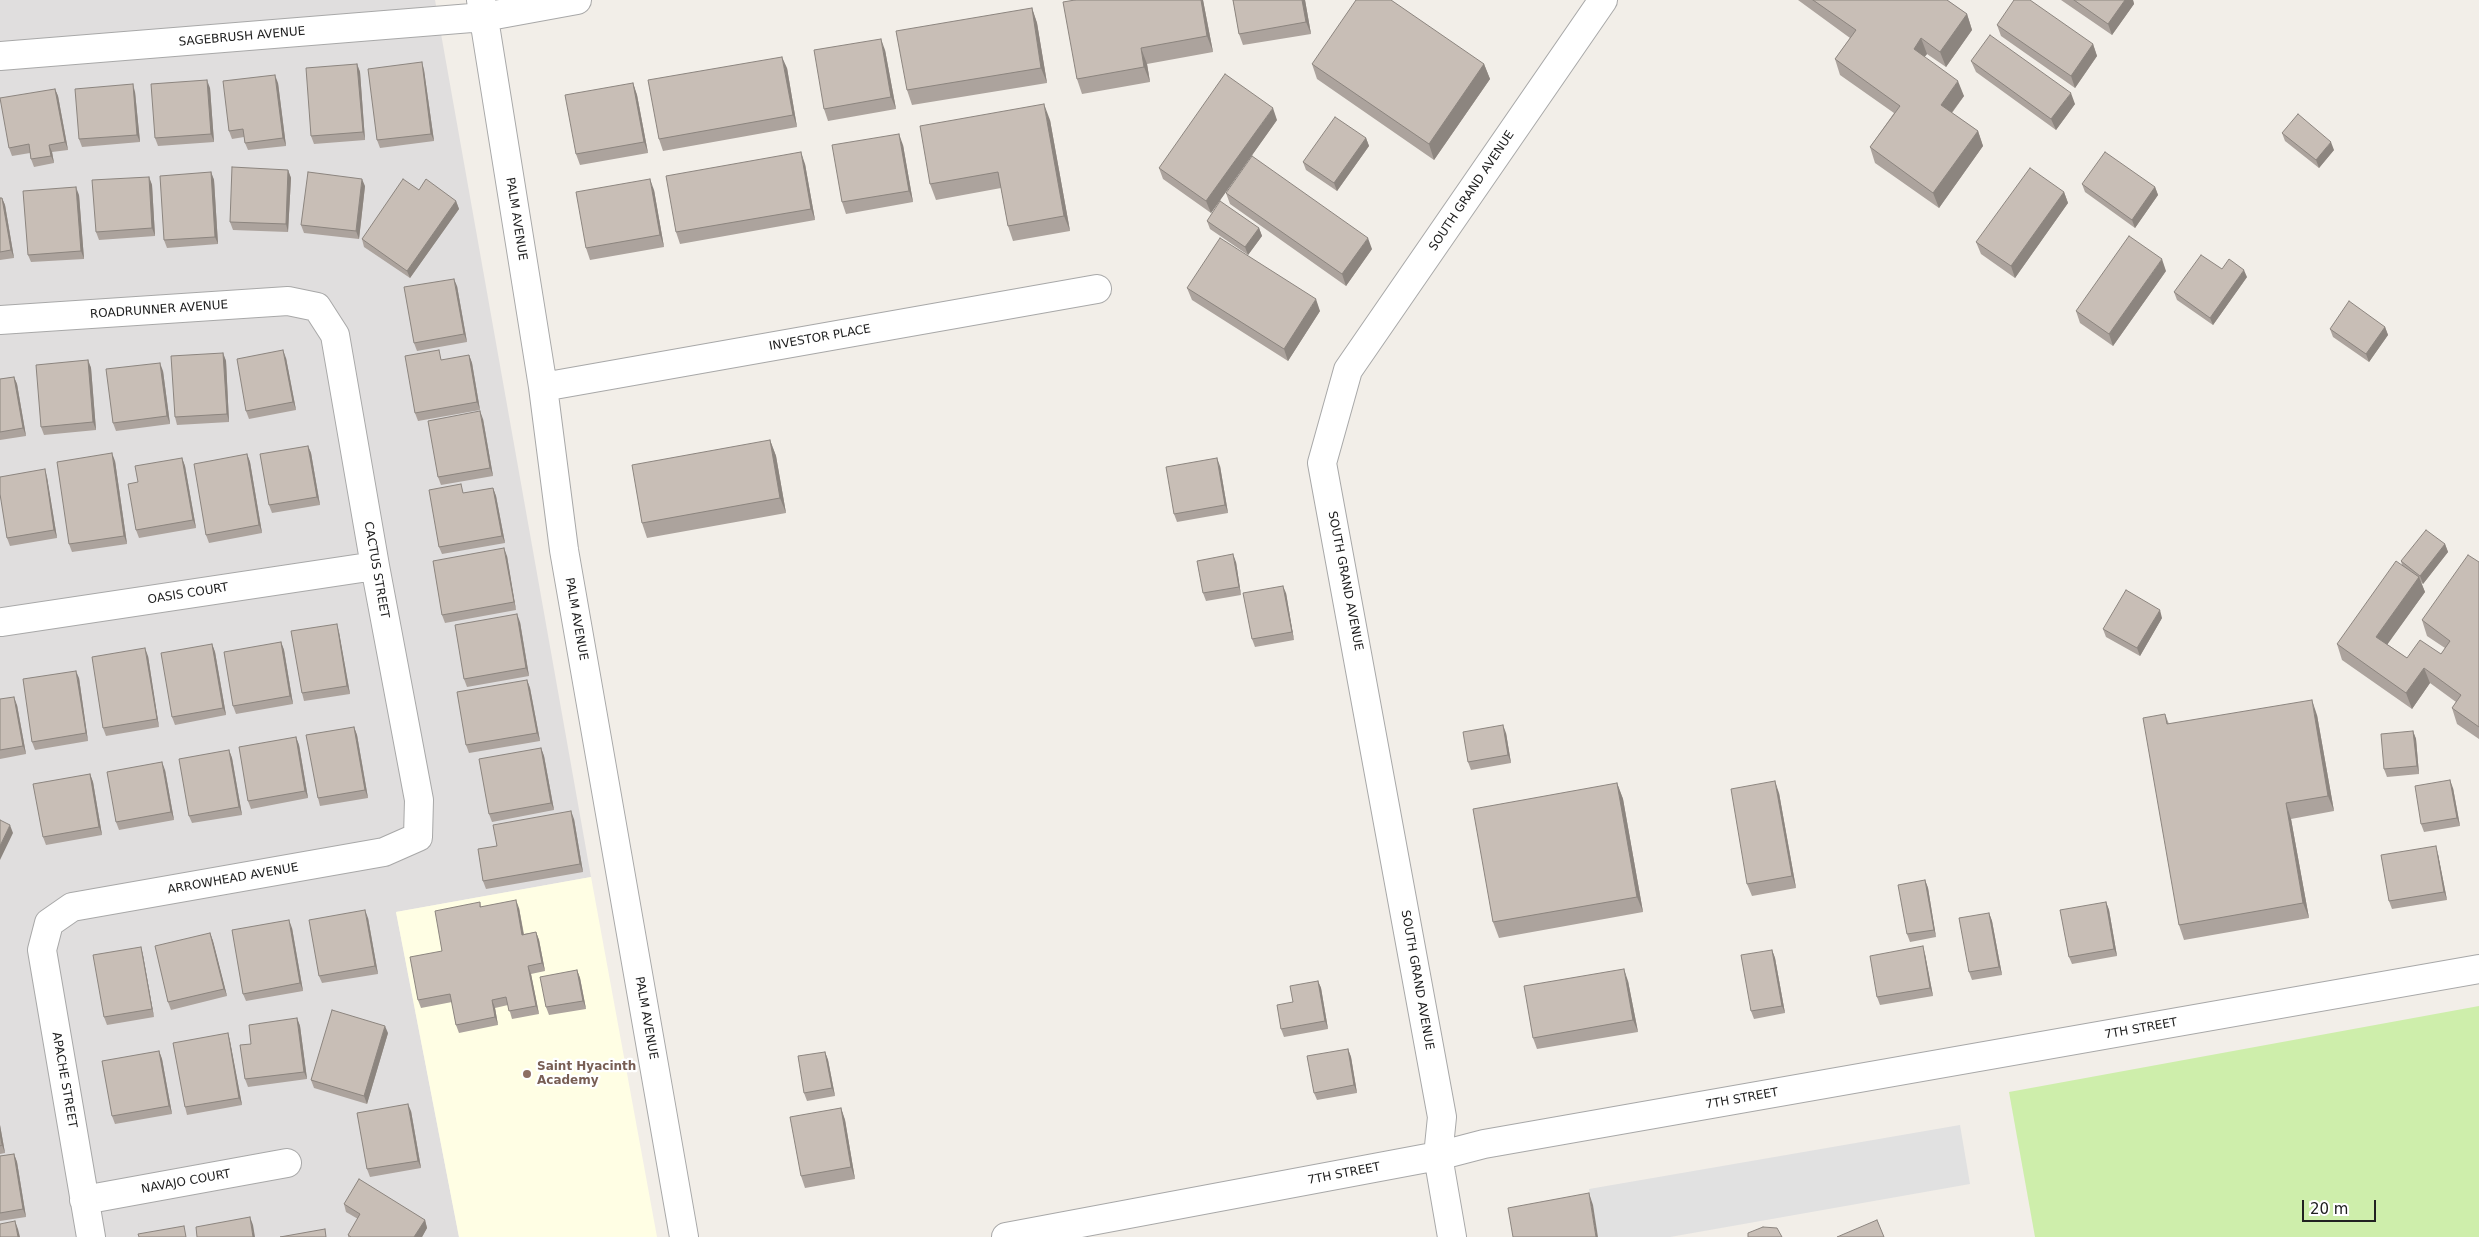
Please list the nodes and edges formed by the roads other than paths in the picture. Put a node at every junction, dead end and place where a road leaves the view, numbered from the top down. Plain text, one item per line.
1 (577, 0) edge
2 (1602, 0) edge
3 (482, 9) edge
4 (0, 56) edge
5 (1097, 288) dead end
6 (317, 307) joint
7 (0, 320) edge
8 (543, 387) junction
9 (374, 566) junction
10 (2, 622) dead end
11 (418, 837) joint
12 (49, 923) joint
13 (2479, 969) edge
14 (1438, 1156) junction
15 (287, 1163) dead end
16 (84, 1200) junction
17 (91, 1237) edge
18 (684, 1237) edge
19 (1006, 1237) edge
20 (1452, 1237) edge

1 - 3 street, SAGEBRUSH AVENUE
2 - 14 street, SOUTH GRAND AVENUE
3 - 4 street, SAGEBRUSH AVENUE
3 - 8 street, PALM AVENUE
5 - 8 street, INVESTOR PLACE
6 - 7 street, ROADRUNNER AVENUE
6 - 9 street, CACTUS STREET
8 - 18 street, PALM AVENUE
9 - 10 street, OASIS COURT
9 - 11 street, CACTUS STREET
11 - 12 street, ARROWHEAD AVENUE
12 - 16 street, APACHE STREET
13 - 14 street, 7TH STREET
14 - 19 street, 7TH STREET
14 - 20 street, SOUTH GRAND AVENUE
15 - 16 street, NAVAJO COURT
16 - 17 street, APACHE STREET

